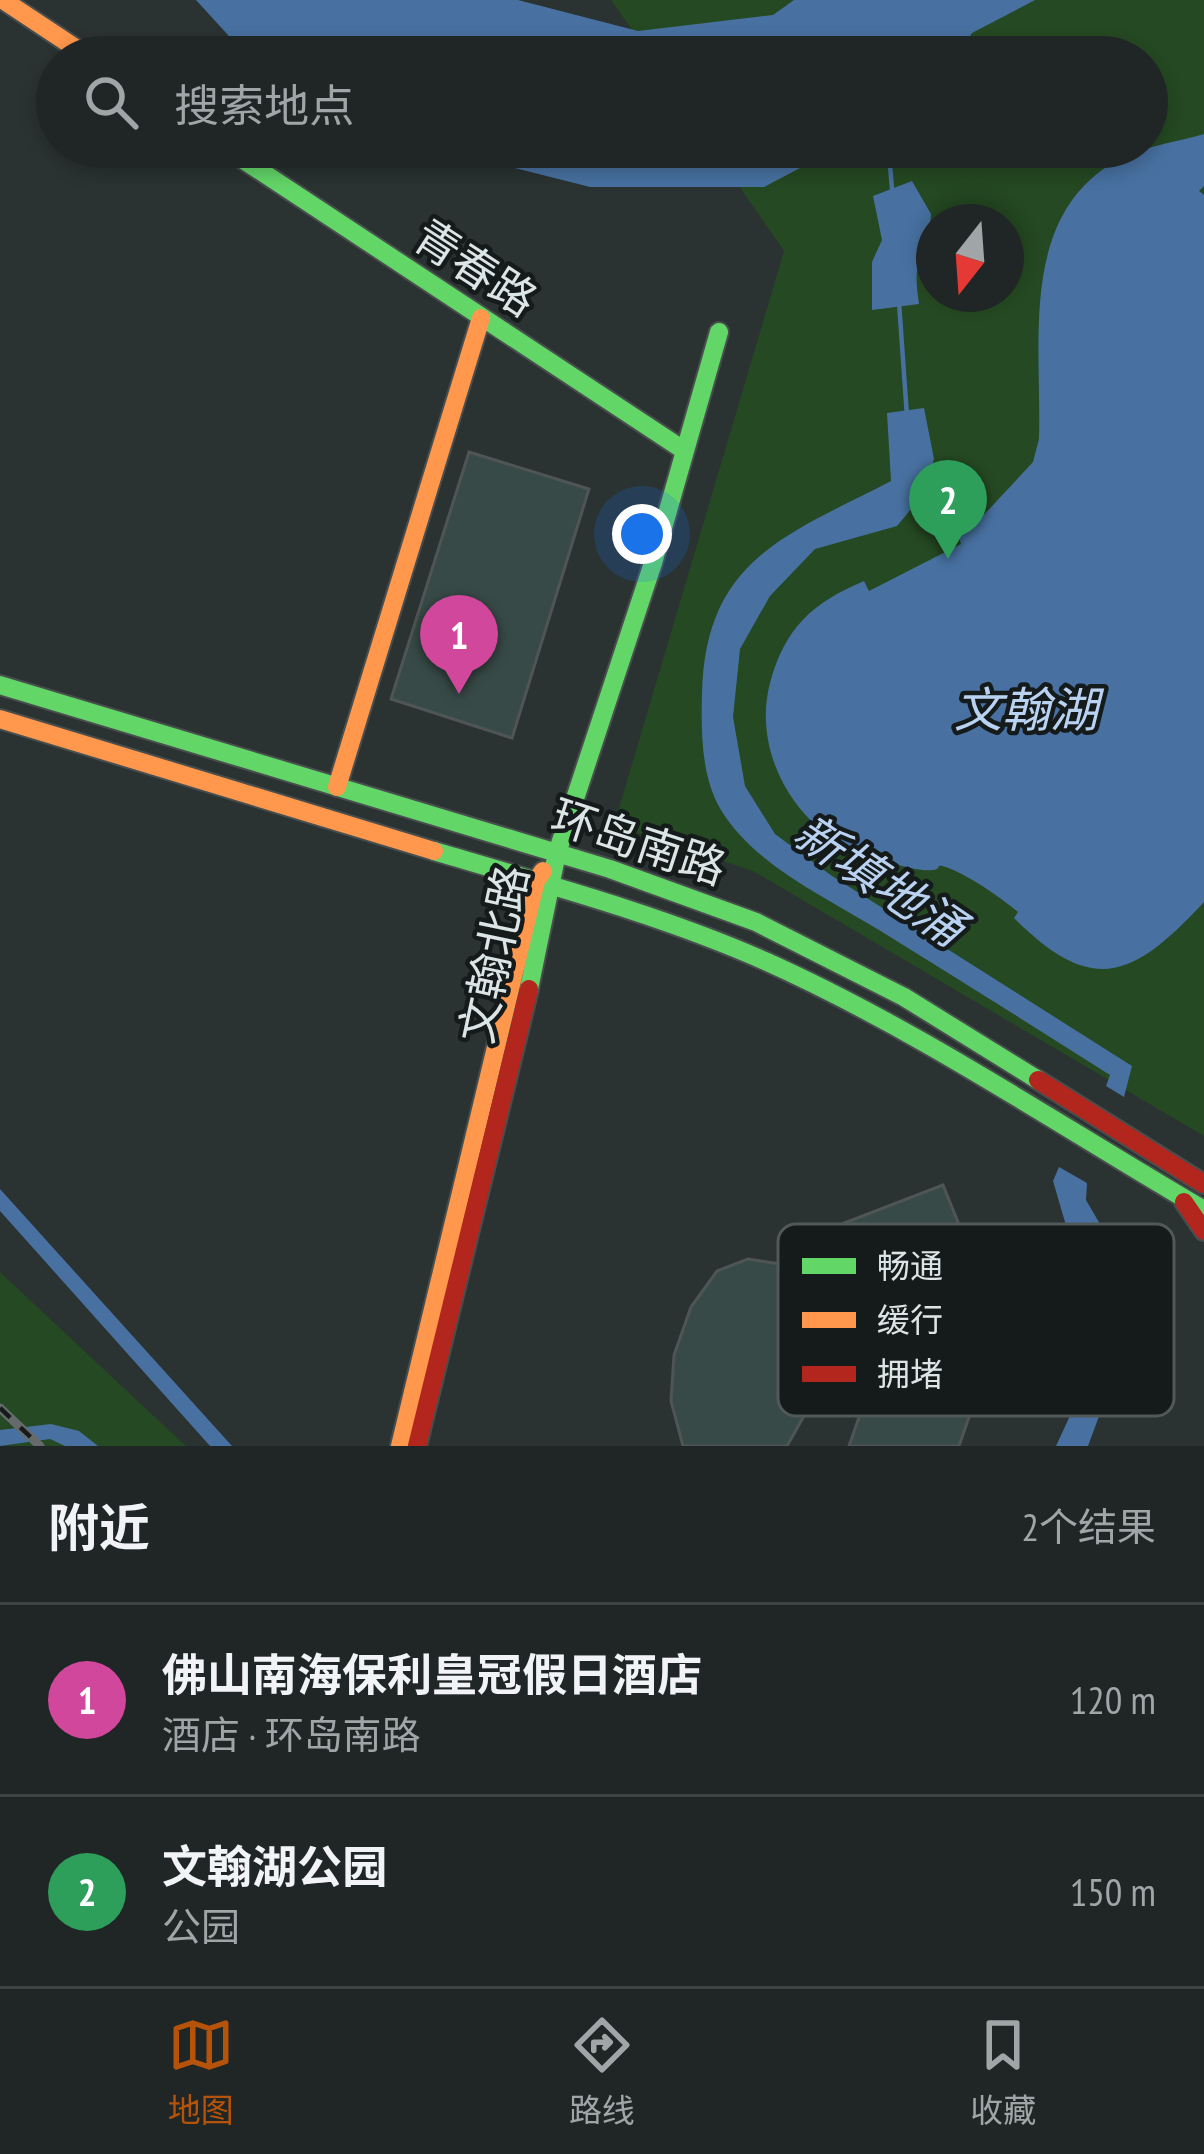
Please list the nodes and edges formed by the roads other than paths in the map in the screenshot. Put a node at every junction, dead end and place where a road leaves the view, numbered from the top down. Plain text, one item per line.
1 (3, 0) edge
2 (57, 36) edge
3 (256, 168) edge
4 (482, 318) junction
5 (718, 332) dead end
6 (685, 451) junction
7 (0, 685) edge
8 (0, 719) edge
9 (337, 787) junction
10 (557, 853) junction
11 (545, 884) junction
12 (1168, 1162) junction
13 (1204, 1171) edge
14 (1204, 1184) edge
15 (1177, 1193) junction
16 (1204, 1210) edge
17 (1204, 1231) edge
18 (400, 1446) edge
19 (416, 1446) edge

1 - 2 street
3 - 4 street, 青春路
4 - 6 street, 青春路
4 - 9 street
5 - 6 street, 文翰北路
6 - 10 street, 文翰北路
7 - 9 street, 环岛南路
8 - 11 street, 环岛南路
9 - 10 street, 环岛南路
10 - 11 street, 文翰北路
10 - 12 street, 环岛南路
11 - 15 street, 环岛南路
11 - 18 street, 文翰北路
11 - 19 street, 文翰北路
12 - 13 street
12 - 14 street, 环岛南路
15 - 16 street, 环岛南路
15 - 17 street

